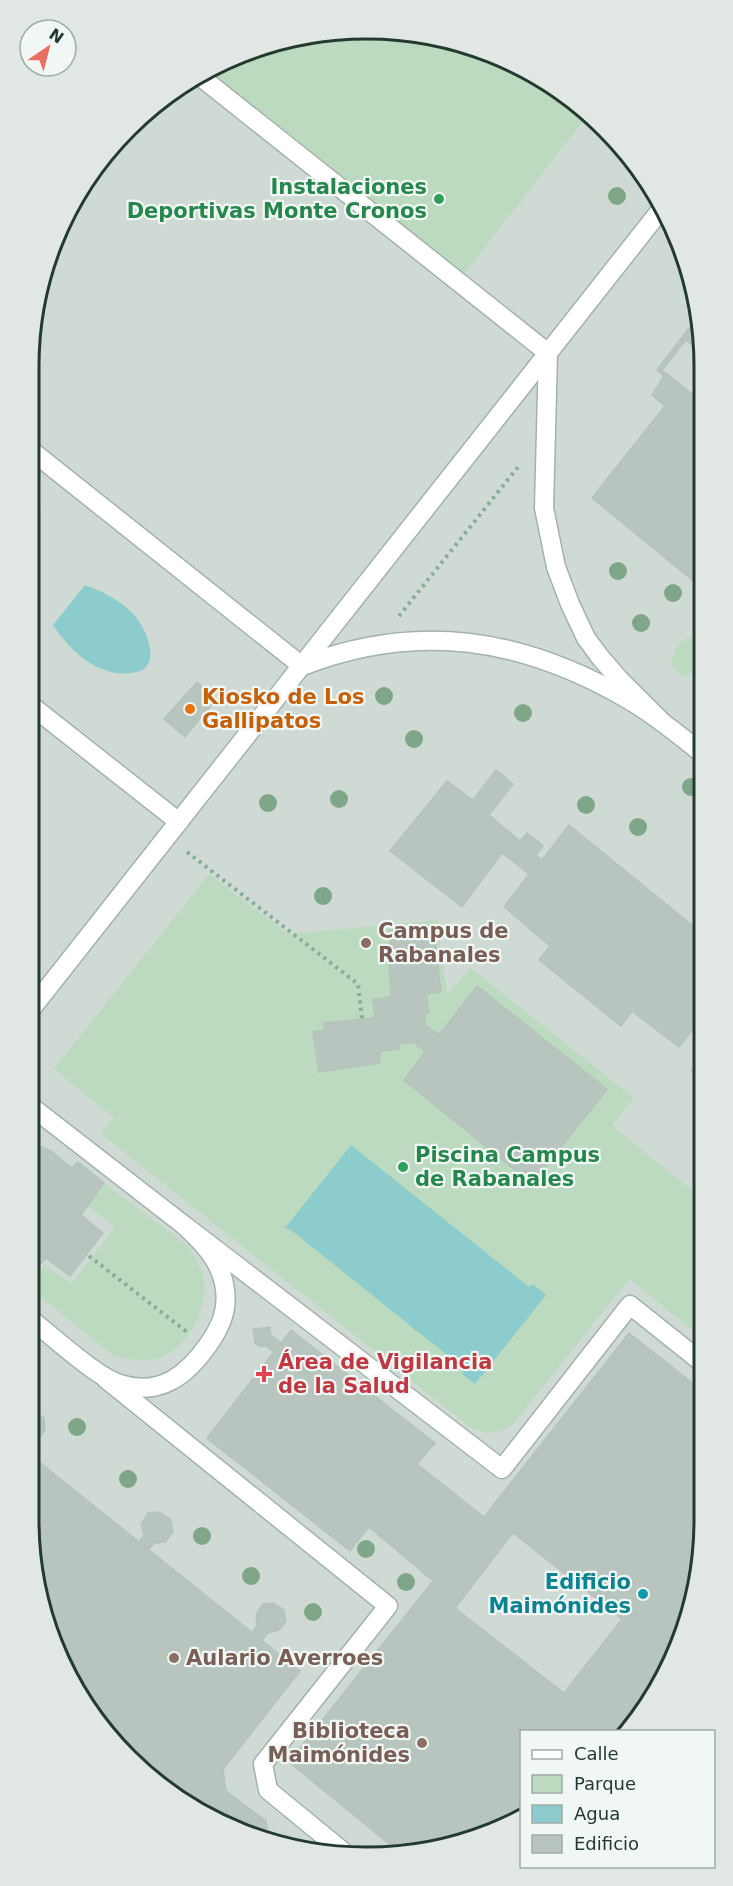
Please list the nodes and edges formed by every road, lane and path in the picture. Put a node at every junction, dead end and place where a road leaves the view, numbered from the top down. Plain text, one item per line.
1 (206, 81) edge
2 (656, 215) edge
3 (548, 353) junction
4 (39, 457) edge
5 (522, 462) dead end
6 (397, 619) dead end
7 (302, 666) junction
8 (39, 713) edge
9 (662, 722) junction
10 (694, 747) edge
11 (179, 822) junction
12 (167, 837) junction
13 (39, 999) edge
14 (362, 1019) dead end
15 (39, 1113) edge
16 (185, 1226) junction
17 (89, 1256) dead end
18 (39, 1326) edge
19 (206, 1348) junction
20 (694, 1356) edge
21 (79, 1357) junction
22 (335, 1845) edge

1 - 3 street
2 - 3 street
3 - 7 street
3 - 9 street
4 - 7 street
5 - 6 path
7 - 9 street
7 - 11 street
8 - 11 street
9 - 10 street
11 - 12 street
12 - 13 street
12 - 14 path
15 - 16 street
16 - 19 street
16 - 20 street
17 - 19 path
18 - 21 street
19 - 21 street
21 - 22 street

